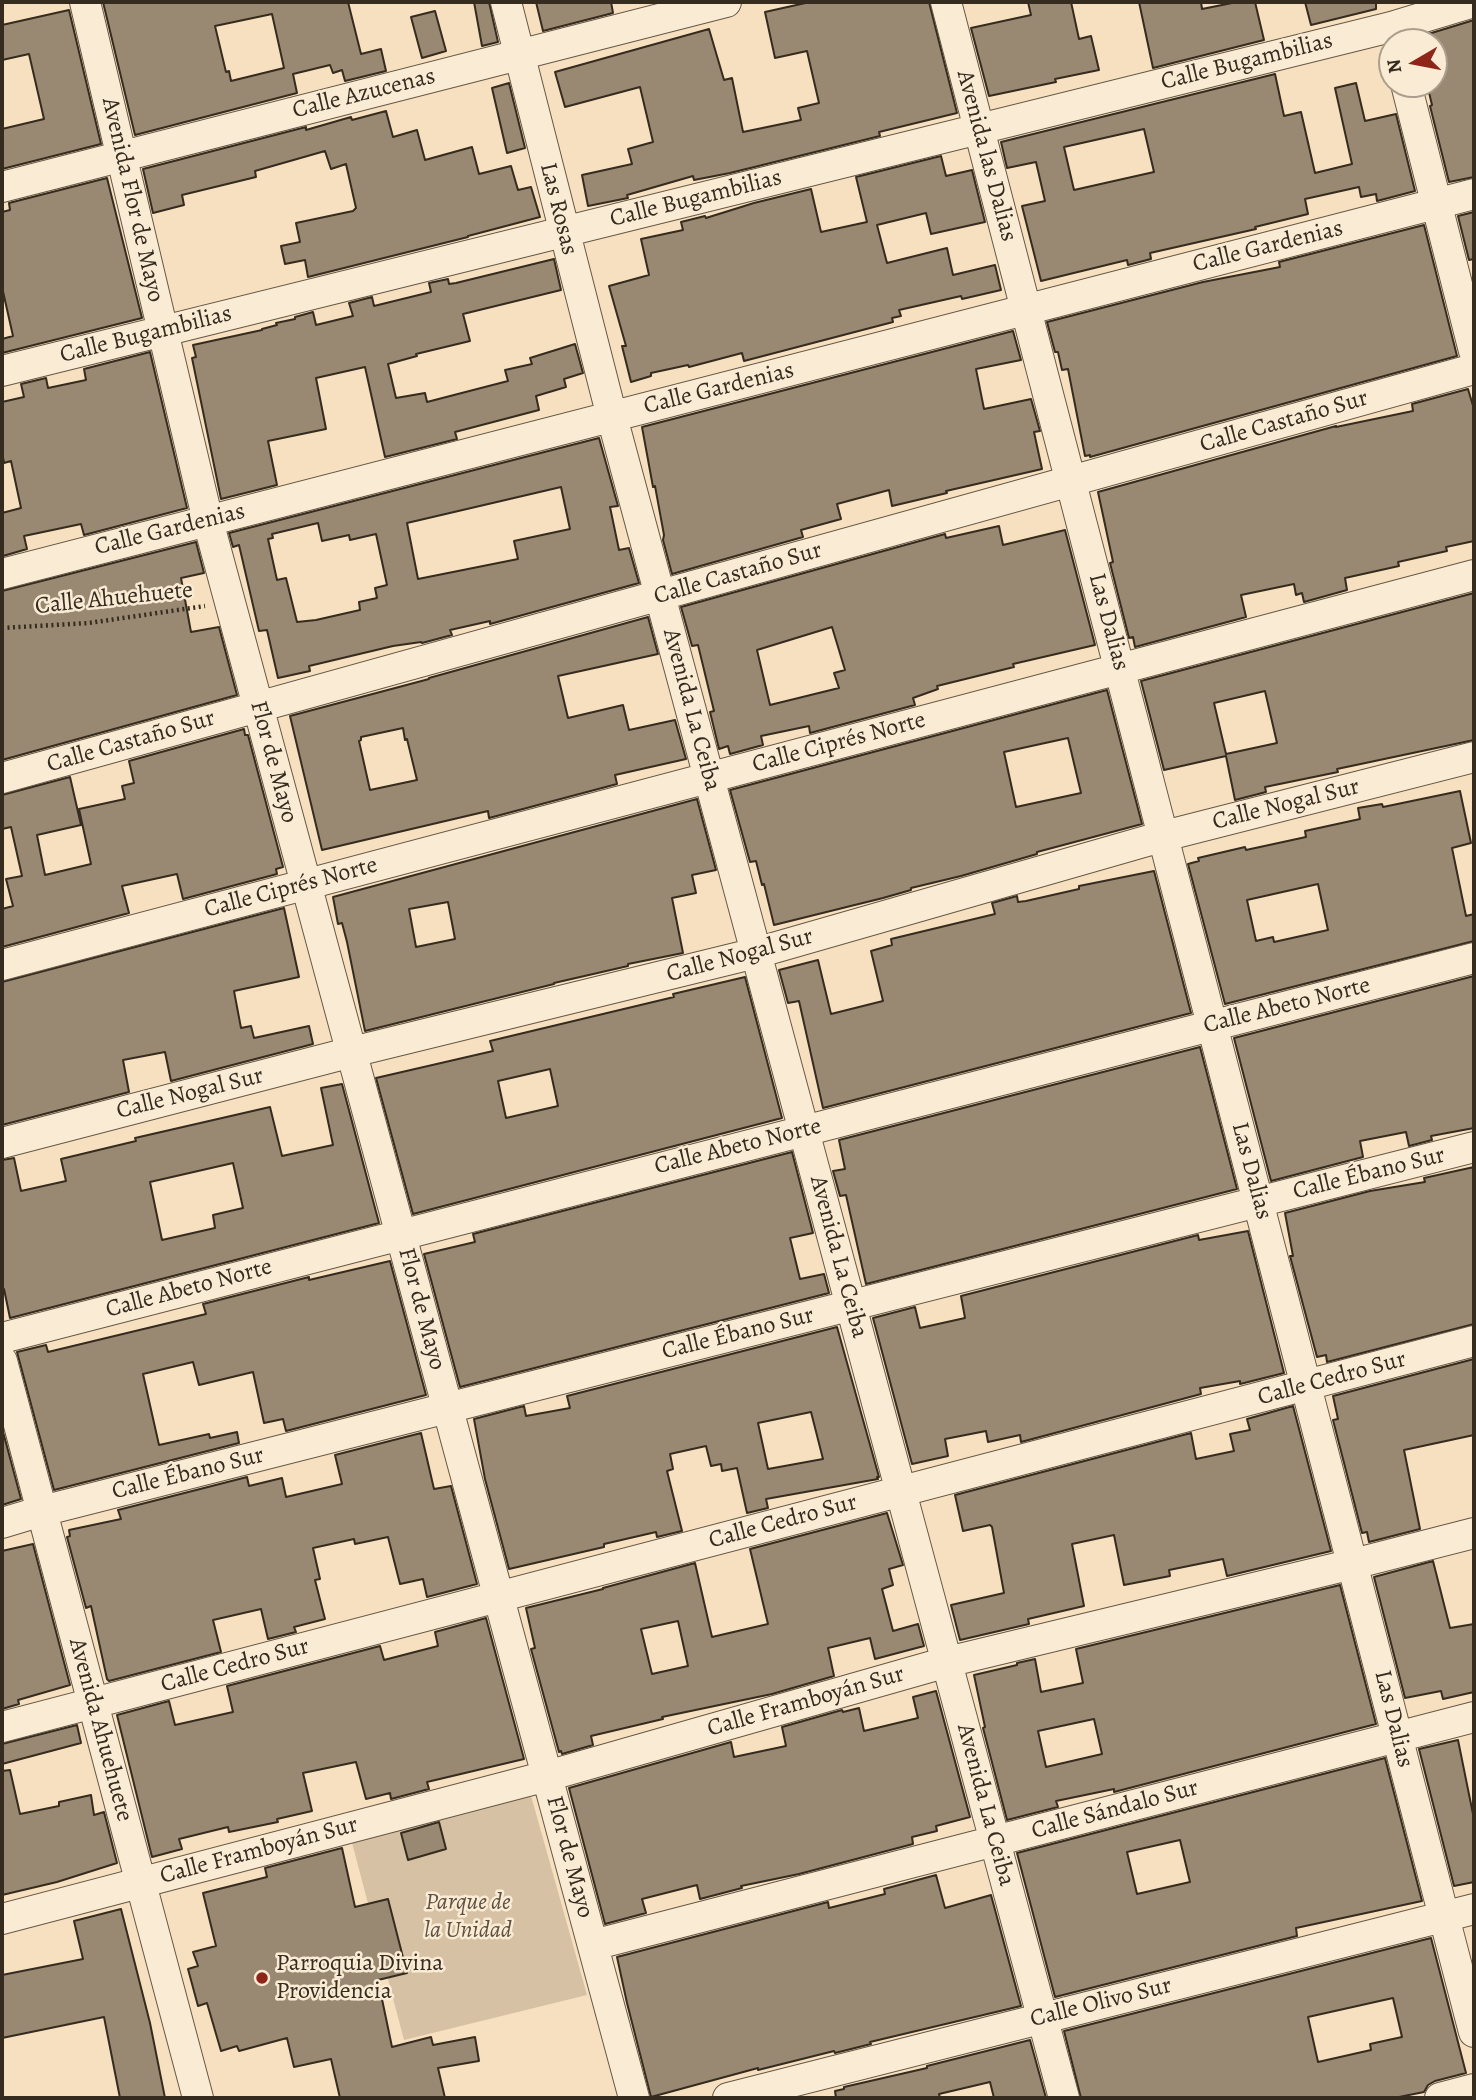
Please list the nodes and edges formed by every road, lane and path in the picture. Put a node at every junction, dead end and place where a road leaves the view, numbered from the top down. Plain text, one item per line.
1 (85, 2) edge
2 (506, 2) edge
3 (726, 2) edge
4 (946, 2) edge
5 (1474, 2) edge
6 (1390, 23) edge
7 (519, 55) junction
8 (1410, 98) edge
9 (979, 128) junction
10 (122, 156) junction
11 (2, 187) edge
12 (1474, 194) edge
13 (1437, 204) junction
14 (564, 232) junction
15 (1027, 309) junction
16 (163, 331) junction
17 (1474, 351) edge
18 (1474, 369) edge
19 (2, 371) edge
20 (612, 416) junction
21 (1072, 481) junction
22 (208, 521) junction
23 (2, 574) edge
24 (1474, 575) edge
25 (660, 595) junction
26 (230, 603) junction
27 (2, 628) edge
28 (1121, 669) junction
29 (258, 707) junction
30 (1474, 757) edge
31 (2, 778) edge
32 (709, 778) junction
33 (1164, 836) junction
34 (307, 884) junction
35 (756, 953) junction
36 (1474, 958) edge
37 (2, 965) edge
38 (1213, 1025) junction
39 (352, 1052) junction
40 (804, 1130) junction
41 (2, 1143) edge
42 (1474, 1147) edge
43 (1259, 1202) junction
44 (401, 1234) junction
45 (851, 1305) junction
46 (2, 1338) edge
47 (1474, 1341) edge
48 (2, 1361) edge
49 (1306, 1385) junction
50 (448, 1408) junction
51 (901, 1491) junction
52 (42, 1511) junction
53 (2, 1523) edge
54 (1474, 1533) edge
55 (1353, 1564) junction
56 (499, 1597) junction
57 (947, 1662) junction
58 (93, 1703) junction
59 (1474, 1717) edge
60 (2, 1727) edge
61 (1397, 1736) junction
62 (547, 1776) junction
63 (995, 1841) junction
64 (141, 1882) junction
65 (1474, 1909) edge
66 (1444, 1916) junction
67 (2, 1919) edge
68 (593, 1945) junction
69 (1043, 2018) junction
70 (1474, 2032) edge
71 (1474, 2089) edge
72 (198, 2098) edge
73 (634, 2098) edge
74 (728, 2098) edge
75 (1064, 2098) edge
76 (1440, 2098) edge

1 - 10 street, Avenida Flor de Mayo
2 - 7 street, Las Rosas
3 - 7 street, Calle Azucenas
4 - 9 street, Avenida las Dalias
5 - 6 street, Calle Bugambilias
6 - 9 street, Calle Bugambilias
7 - 10 street, Calle Azucenas
7 - 14 street, Las Rosas
8 - 13 street
9 - 14 street, Calle Bugambilias
9 - 15 street, Avenida las Dalias
10 - 11 street, Calle Azucenas
10 - 16 street, Avenida Flor de Mayo
12 - 13 street, Calle Gardenias
13 - 15 street, Calle Gardenias
13 - 17 street
14 - 16 street, Calle Bugambilias
14 - 20 street, Las Rosas
15 - 20 street, Calle Gardenias
15 - 21 street, Las Dalias
16 - 19 street, Calle Bugambilias
16 - 22 street, Avenida Flor de Mayo
18 - 21 street, Calle Castaño Sur
20 - 22 street, Calle Gardenias
20 - 25 street, Avenida La Ceiba
21 - 25 street, Calle Castaño Sur
21 - 28 street, Las Dalias
22 - 23 street, Calle Gardenias
22 - 26 street, Flor de Mayo
24 - 28 street, Calle Ciprés Norte
25 - 29 street, Calle Castaño Sur
25 - 32 street, Avenida La Ceiba
26 - 27 path, Calle Ahuehuete
26 - 29 street, Flor de Mayo
28 - 32 street, Calle Ciprés Norte
28 - 33 street, Las Dalias
29 - 31 street, Calle Castaño Sur
29 - 34 street, Flor de Mayo
30 - 33 street, Calle Nogal Sur
32 - 34 street, Calle Ciprés Norte
32 - 35 street, Avenida La Ceiba
33 - 35 street, Calle Nogal Sur
33 - 38 street, Las Dalias
34 - 37 street, Calle Ciprés Norte
34 - 39 street, Flor de Mayo
35 - 39 street, Calle Nogal Sur
35 - 40 street, Avenida La Ceiba
36 - 38 street, Calle Abeto Norte
38 - 40 street, Calle Abeto Norte
38 - 43 street, Las Dalias
39 - 41 street, Calle Nogal Sur
39 - 44 street, Flor de Mayo
40 - 44 street, Calle Abeto Norte
40 - 45 street, Avenida La Ceiba
42 - 43 street, Calle Ébano Sur
43 - 45 street, Calle Ébano Sur
43 - 49 street, Las Dalias
44 - 46 street, Calle Abeto Norte
44 - 50 street, Flor de Mayo
45 - 50 street, Calle Ébano Sur
45 - 51 street, Avenida La Ceiba
47 - 49 street, Calle Cedro Sur
48 - 52 street, Avenida Ahuehuete
49 - 51 street, Calle Cedro Sur
49 - 55 street, Las Dalias
50 - 52 street, Calle Ébano Sur
50 - 56 street, Flor de Mayo
51 - 56 street, Calle Cedro Sur
51 - 57 street, Avenida La Ceiba
52 - 53 street, Calle Ébano Sur
52 - 58 street, Avenida Ahuehuete
54 - 55 street, Calle Framboyán Sur
55 - 57 street, Calle Framboyán Sur
55 - 61 street, Las Dalias
56 - 58 street, Calle Cedro Sur
56 - 62 street, Flor de Mayo
57 - 62 street, Calle Framboyán Sur
57 - 63 street, Avenida La Ceiba
58 - 60 street, Calle Cedro Sur
58 - 64 street, Avenida Ahuehuete
59 - 61 street, Calle Sándalo Sur
61 - 63 street, Calle Sándalo Sur
61 - 66 street, Las Dalias
62 - 64 street, Calle Framboyán Sur
62 - 68 street, Flor de Mayo
63 - 68 street, Calle Sándalo Sur
63 - 69 street, Avenida La Ceiba
64 - 67 street, Calle Framboyán Sur
64 - 72 street, Avenida Ahuehuete
65 - 66 street, Calle Olivo Sur
66 - 69 street, Calle Olivo Sur
66 - 70 street, Las Dalias
68 - 73 street, Flor de Mayo
69 - 74 street, Calle Olivo Sur
69 - 75 street, Avenida La Ceiba
71 - 76 street

